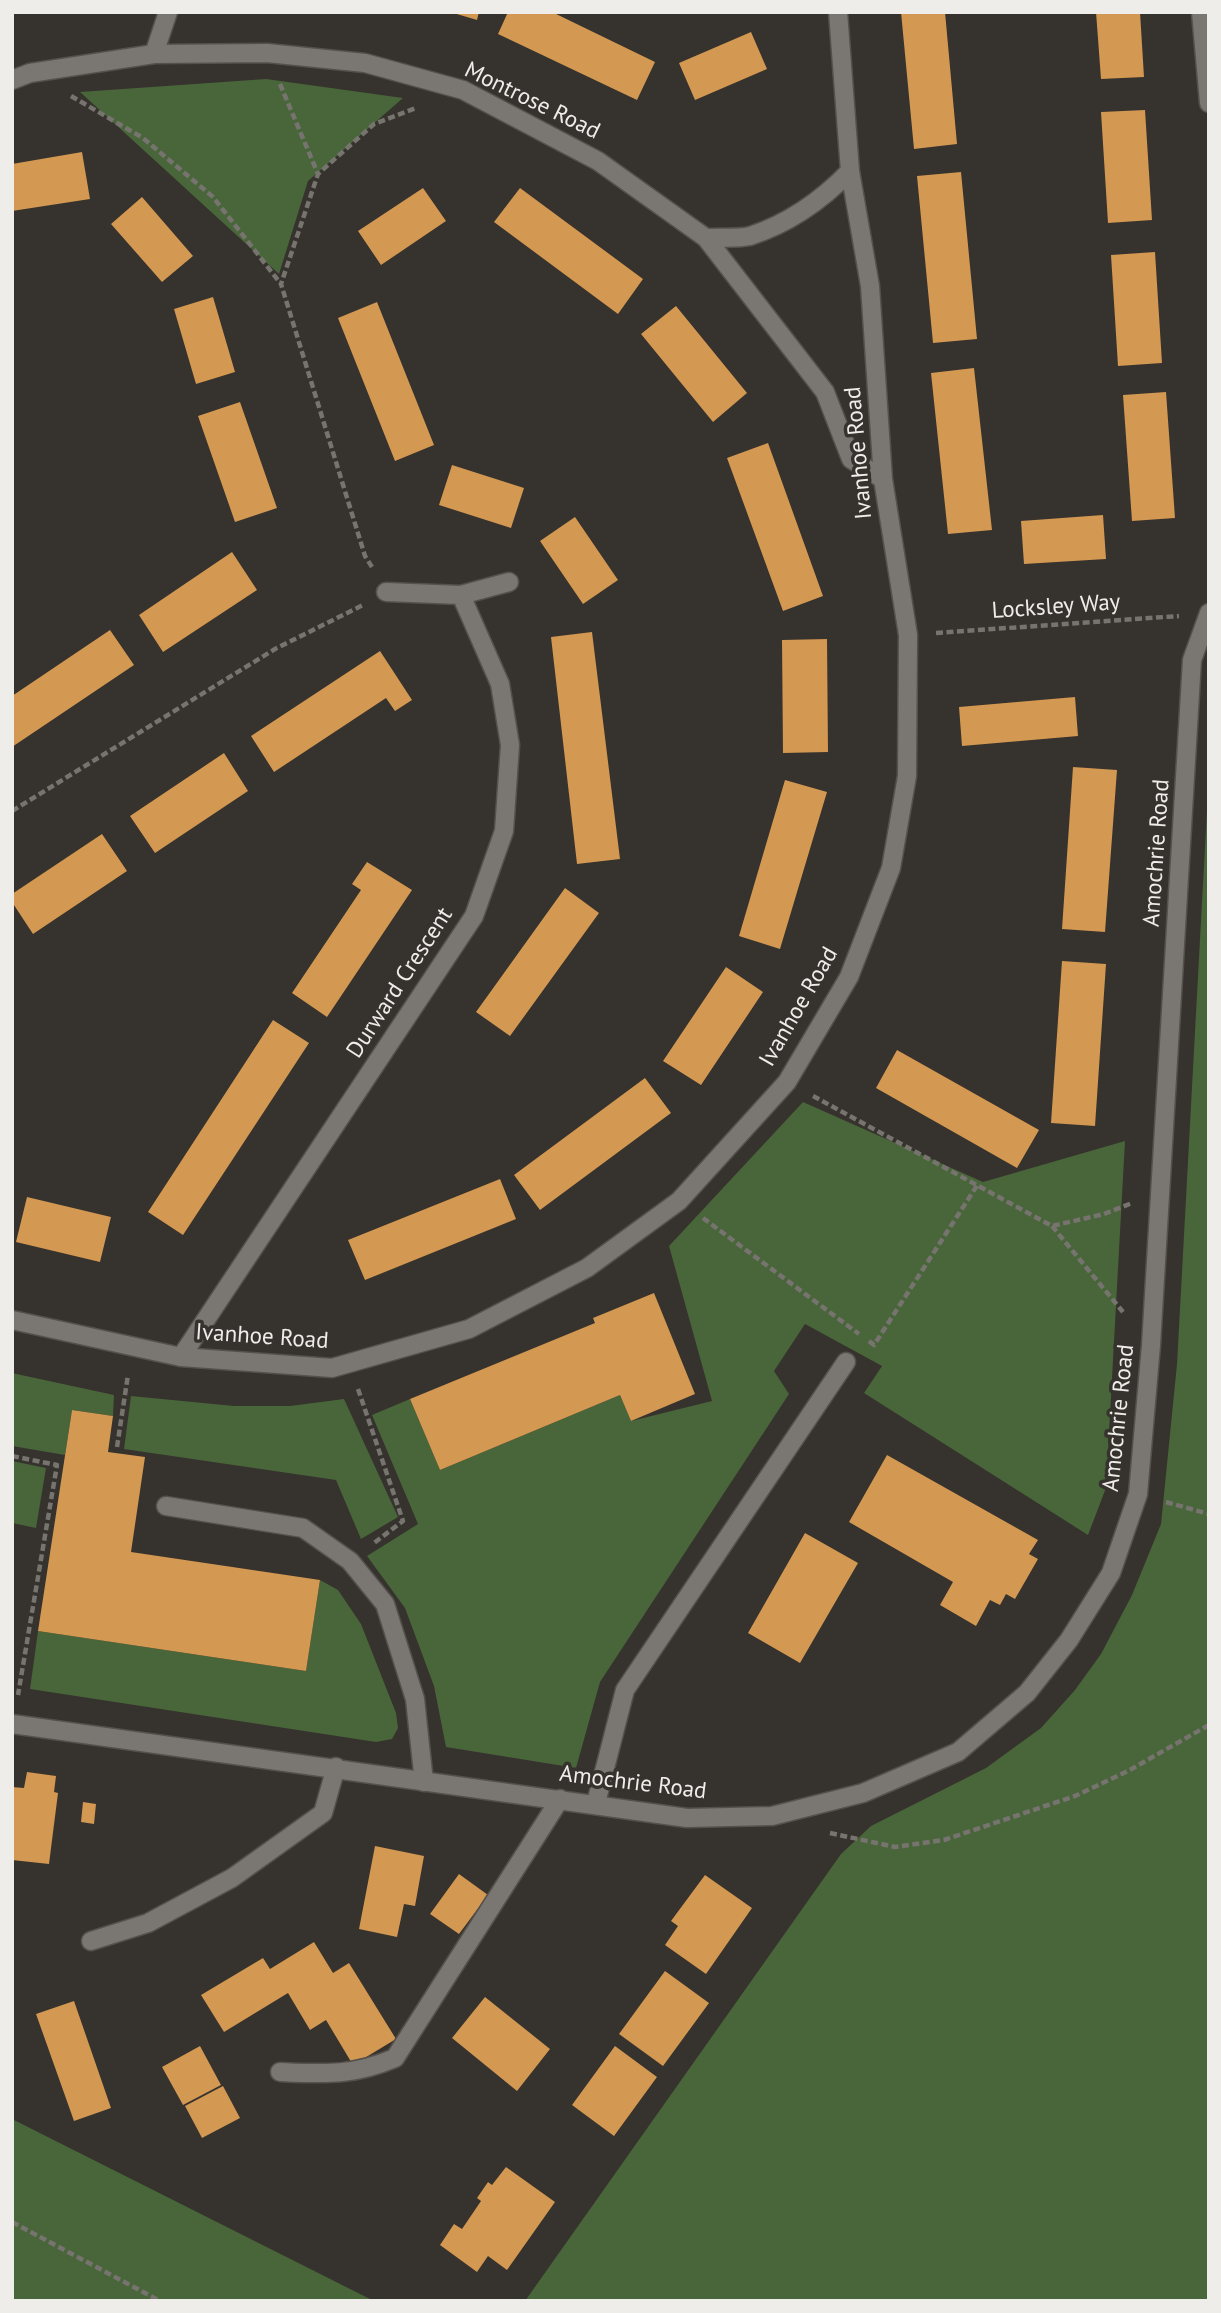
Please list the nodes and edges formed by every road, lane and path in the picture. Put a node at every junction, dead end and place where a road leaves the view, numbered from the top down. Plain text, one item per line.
1 (168, 12) edge
2 (838, 12) edge
3 (1201, 12) edge
4 (267, 53) junction
5 (153, 54) junction
6 (30, 74) junction
7 (12, 80) edge
8 (463, 90) junction
9 (1209, 103) edge
10 (850, 171) junction
11 (318, 174) junction
12 (706, 238) junction
13 (281, 285) junction
14 (883, 479) junction
15 (509, 582) dead end
16 (386, 592) junction
17 (461, 595) junction
18 (1208, 613) edge
19 (908, 635) junction
20 (12, 811) edge
21 (787, 1082) junction
22 (978, 1184) junction
23 (1158, 1192) junction
24 (679, 1200) junction
25 (1052, 1226) junction
26 (12, 1320) edge
27 (1151, 1345) junction
28 (132, 1346) junction
29 (181, 1357) junction
30 (846, 1362) dead end
31 (350, 1363) junction
32 (117, 1447) dead end
33 (12, 1456) edge
34 (1138, 1494) junction
35 (166, 1506) dead end
36 (1209, 1514) edge
37 (350, 1561) junction
38 (13, 1724) edge
39 (1209, 1725) edge
40 (337, 1767) junction
41 (424, 1782) junction
42 (560, 1799) junction
43 (596, 1803) junction
44 (819, 1830) dead end
45 (92, 1941) dead end
46 (280, 2072) dead end
47 (12, 2222) edge
48 (160, 2301) edge

1 - 5 street
2 - 10 street, Ivanhoe Road
3 - 9 street
4 - 5 street, Montrose Road
4 - 8 street, Montrose Road
4 - 11 path
5 - 6 street, Montrose Road
6 - 7 street, Montrose Road
6 - 13 path
8 - 11 path
8 - 12 street, Montrose Road
10 - 12 street
10 - 14 street, Ivanhoe Road
11 - 13 path
12 - 14 street, Montrose Road
13 - 16 path
14 - 19 street, Ivanhoe Road
15 - 17 street
16 - 17 street
16 - 20 path
17 - 29 street, Durward Crescent
18 - 19 path, Locksley Way
18 - 23 street, Amochrie Road
19 - 21 street, Ivanhoe Road
21 - 22 path
21 - 24 street, Ivanhoe Road
22 - 24 path
22 - 25 path
23 - 25 path
23 - 27 street, Amochrie Road
24 - 31 street, Ivanhoe Road
25 - 27 path
26 - 28 street, Ivanhoe Road
27 - 34 street, Amochrie Road
28 - 29 street, Ivanhoe Road
28 - 32 path
29 - 31 street, Ivanhoe Road
30 - 43 street
31 - 37 path
33 - 38 path
34 - 36 path
34 - 43 street, Amochrie Road
35 - 37 street
37 - 41 street
38 - 40 street, Amochrie Road
39 - 44 path
40 - 41 street, Amochrie Road
40 - 45 street
41 - 42 street, Amochrie Road
42 - 43 street, Amochrie Road
42 - 46 street
47 - 48 path

